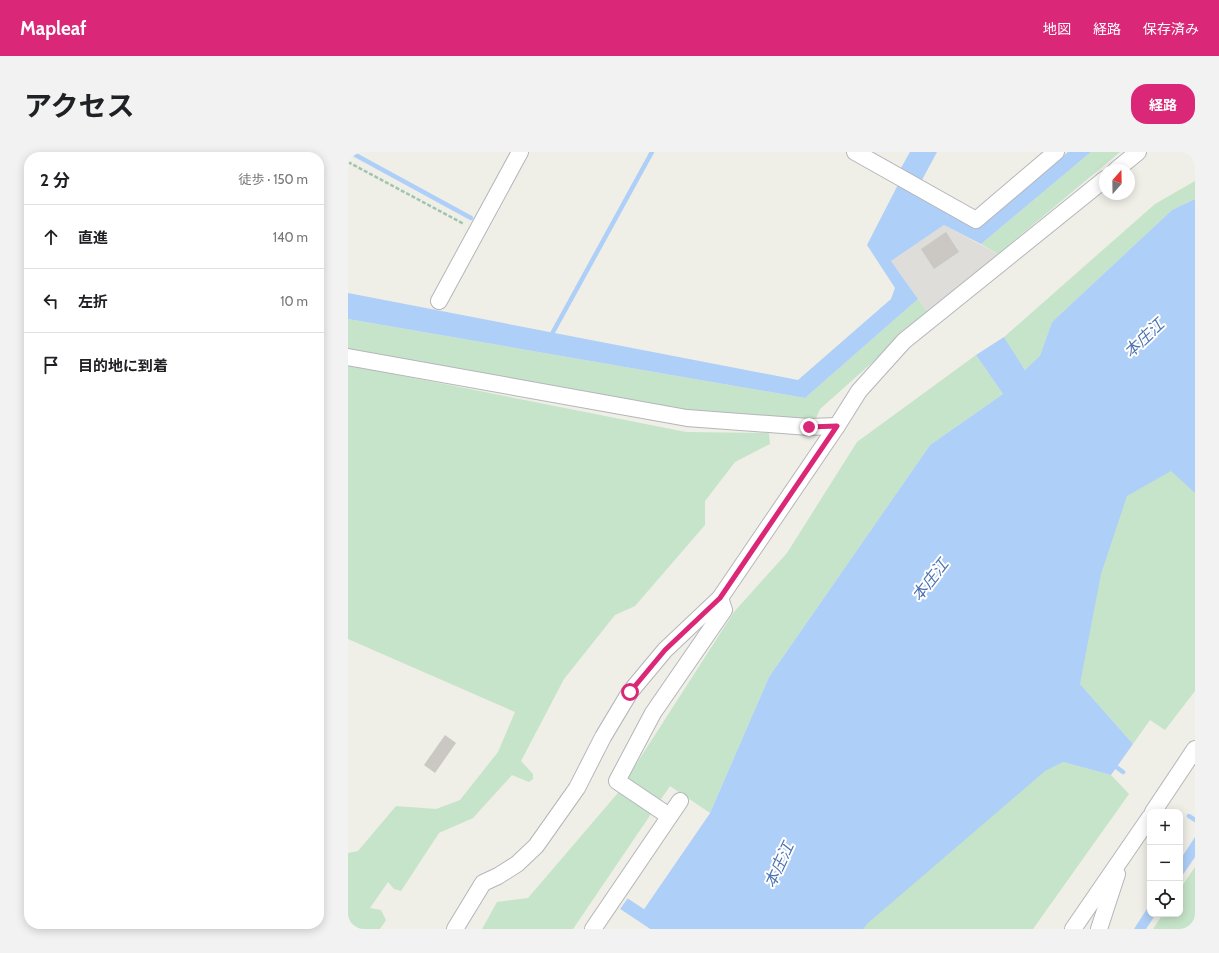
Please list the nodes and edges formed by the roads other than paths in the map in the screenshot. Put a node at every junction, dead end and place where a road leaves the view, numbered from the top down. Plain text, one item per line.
1 (520, 152) edge
2 (855, 152) edge
3 (1056, 152) edge
4 (1138, 152) edge
5 (1123, 164) edge
6 (1099, 184) edge
7 (439, 301) dead end
8 (348, 357) edge
9 (837, 426) junction
10 (720, 598) junction
11 (1195, 749) edge
12 (680, 800) dead end
13 (1155, 809) edge
14 (669, 816) junction
15 (1147, 822) edge
16 (1123, 858) junction
17 (455, 929) edge
18 (593, 929) edge
19 (1073, 929) edge
20 (1099, 929) edge

1 - 7 street
2 - 3 street
4 - 5 street
6 - 9 street
8 - 9 street
9 - 10 street
10 - 14 street
10 - 17 street
11 - 13 street
12 - 14 street
14 - 18 street
15 - 16 street
16 - 19 street
16 - 20 street

